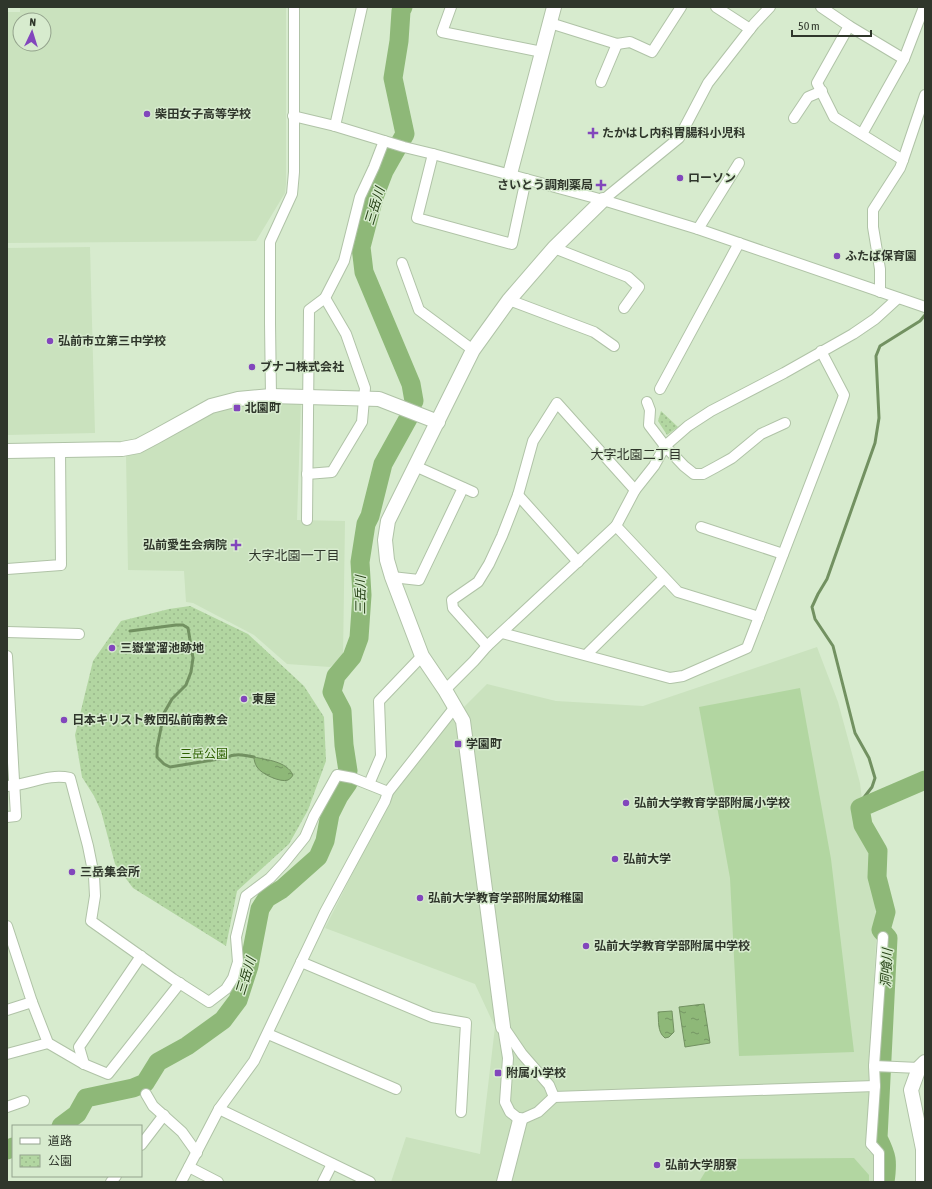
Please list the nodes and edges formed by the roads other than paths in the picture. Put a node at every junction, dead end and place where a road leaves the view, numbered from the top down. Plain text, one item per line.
1 (294, 7) edge
2 (362, 7) edge
3 (451, 7) edge
4 (554, 7) edge
5 (681, 7) edge
6 (716, 7) edge
7 (770, 7) edge
8 (822, 7) edge
9 (924, 7) edge
10 (550, 23) junction
11 (849, 26) junction
12 (750, 29) junction
13 (617, 44) junction
14 (542, 52) junction
15 (904, 59) junction
16 (601, 82) dead end
17 (822, 91) junction
18 (925, 95) edge
19 (294, 116) junction
20 (794, 118) dead end
21 (335, 126) junction
22 (862, 134) junction
23 (384, 141) junction
24 (433, 154) junction
25 (904, 160) junction
26 (739, 163) dead end
27 (510, 174) junction
28 (526, 179) junction
29 (604, 200) junction
30 (698, 229) junction
31 (739, 243) junction
32 (554, 248) junction
33 (402, 263) dead end
34 (880, 292) junction
35 (325, 298) junction
36 (898, 298) junction
37 (509, 300) junction
38 (924, 307) edge
39 (624, 308) dead end
40 (614, 346) dead end
41 (473, 350) junction
42 (821, 351) junction
43 (660, 389) dead end
44 (271, 396) junction
45 (309, 397) junction
46 (364, 398) junction
47 (647, 402) dead end
48 (438, 422) junction
49 (785, 423) dead end
50 (665, 446) junction
51 (60, 450) junction
52 (7, 451) edge
53 (415, 466) junction
54 (307, 474) junction
55 (462, 488) junction
56 (635, 490) junction
57 (473, 492) dead end
58 (518, 495) junction
59 (307, 520) dead end
60 (616, 526) junction
61 (701, 527) dead end
62 (783, 554) junction
63 (578, 562) junction
64 (7, 569) edge
65 (392, 577) junction
66 (664, 578) junction
67 (759, 617) junction
68 (7, 632) edge
69 (502, 633) junction
70 (79, 634) dead end
71 (487, 646) junction
72 (586, 655) junction
73 (7, 656) edge
74 (422, 656) junction
75 (445, 690) junction
76 (455, 707) junction
77 (369, 784) junction
78 (11, 786) edge
79 (388, 792) junction
80 (7, 818) edge
81 (7, 926) edge
82 (882, 936) dead end
83 (141, 956) junction
84 (301, 962) junction
85 (180, 983) junction
86 (32, 1002) junction
87 (7, 1010) edge
88 (503, 1027) junction
89 (268, 1034) junction
90 (48, 1043) junction
91 (7, 1054) edge
92 (84, 1064) junction
93 (922, 1065) edge
94 (878, 1066) junction
95 (875, 1086) junction
96 (396, 1089) dead end
97 (146, 1094) dead end
98 (554, 1097) junction
99 (24, 1101) dead end
100 (7, 1107) edge
101 (219, 1109) junction
102 (461, 1112) dead end
103 (164, 1115) junction
104 (520, 1120) junction
105 (142, 1143) edge
106 (197, 1153) junction
107 (332, 1164) junction
108 (189, 1168) junction
109 (924, 1174) edge
110 (180, 1182) edge
111 (218, 1182) edge
112 (323, 1182) edge
113 (370, 1182) edge
114 (504, 1182) edge
115 (879, 1182) edge

1 - 19 street
2 - 21 street
3 - 14 street
4 - 10 street
5 - 13 street
6 - 12 street
7 - 12 street
8 - 11 street
9 - 15 street
10 - 13 street
10 - 14 street
11 - 15 street
11 - 17 street
12 - 29 street
13 - 16 street
14 - 27 street
15 - 22 street
17 - 20 street
17 - 22 street
18 - 25 street
19 - 21 street
19 - 44 street
21 - 23 street
22 - 25 street
23 - 24 street
23 - 35 street
24 - 27 street
24 - 28 street
25 - 34 street
26 - 30 street
27 - 28 street
28 - 29 street
29 - 30 street
29 - 32 street
30 - 31 street
31 - 34 street
31 - 43 street
32 - 37 street
32 - 39 street
33 - 41 street
34 - 36 street
35 - 45 street
35 - 46 street
36 - 38 street
36 - 42 street
37 - 40 street
37 - 41 street
41 - 48 street
42 - 50 street
42 - 62 street
44 - 45 street
44 - 51 street
45 - 46 street
45 - 54 street
46 - 48 street
46 - 54 street
47 - 50 street
48 - 53 street
49 - 50 street
50 - 56 street
51 - 52 street
51 - 64 street
53 - 55 street
53 - 65 street
54 - 59 street
55 - 57 street
55 - 65 street
56 - 58 street
56 - 60 street
58 - 63 street
58 - 71 street
60 - 63 street
60 - 66 street
61 - 62 street
62 - 67 street
63 - 69 street
65 - 74 street
66 - 67 street
66 - 72 street
67 - 72 street
68 - 70 street
69 - 71 street
69 - 72 street
71 - 75 street
73 - 78 street
74 - 75 street
74 - 77 street
75 - 76 street
76 - 79 street
76 - 88 street
77 - 79 street
77 - 85 street
78 - 80 street
78 - 83 street
79 - 84 street
81 - 86 street
82 - 94 street
83 - 85 street
83 - 92 street
84 - 89 street
84 - 102 street
85 - 92 street
86 - 87 street
86 - 90 street
88 - 98 street
88 - 104 street
89 - 96 street
89 - 101 street
90 - 91 street
90 - 92 street
93 - 94 street
93 - 109 street
94 - 95 street
95 - 98 street
95 - 115 street
97 - 103 street
98 - 104 street
99 - 100 street
101 - 106 street
101 - 107 street
103 - 105 street
103 - 106 street
104 - 114 street
106 - 108 street
107 - 112 street
107 - 113 street
108 - 110 street
108 - 111 street

